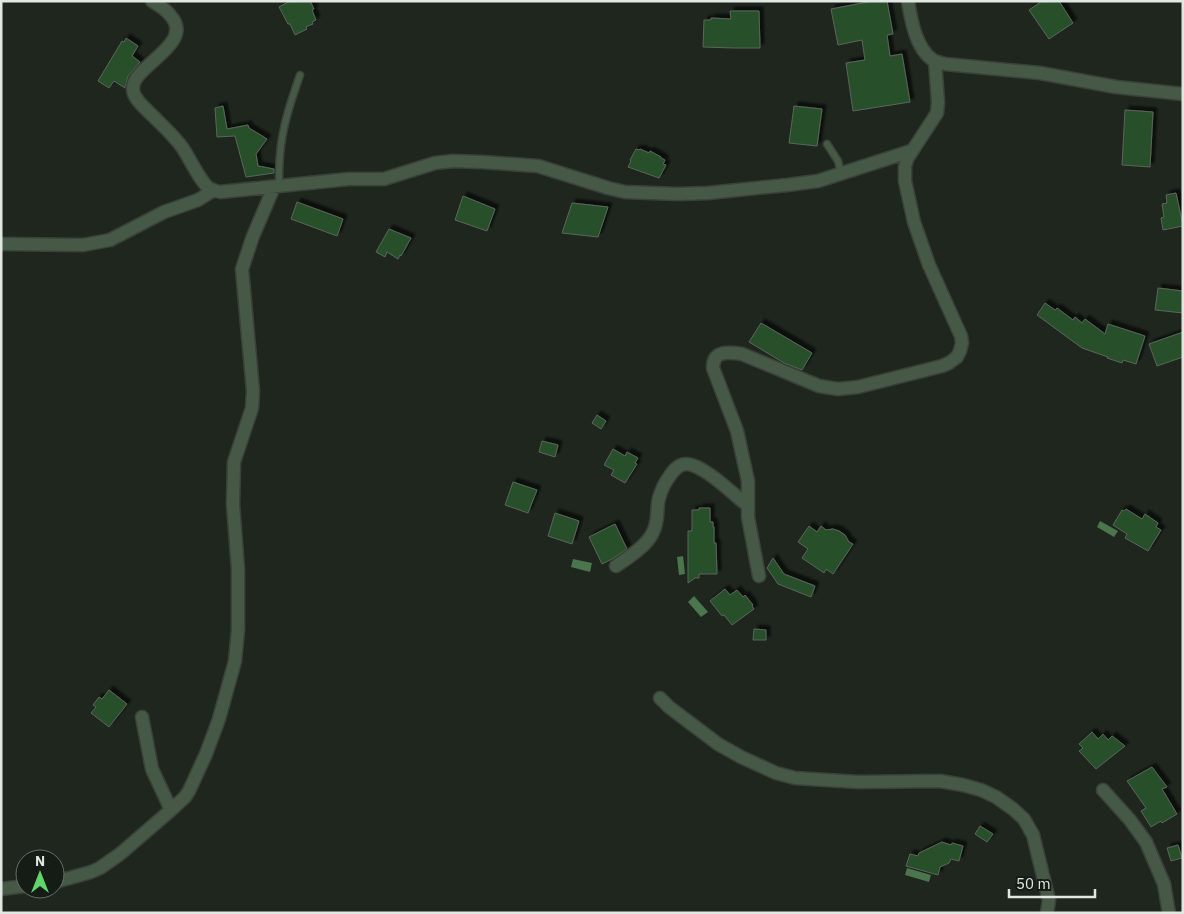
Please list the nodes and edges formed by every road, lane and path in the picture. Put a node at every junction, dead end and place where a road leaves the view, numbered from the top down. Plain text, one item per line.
1 (152, 1) edge
2 (908, 1) edge
3 (935, 61) junction
4 (300, 75) dead end
5 (1183, 94) edge
6 (827, 144) dead end
7 (911, 151) junction
8 (841, 173) junction
9 (276, 187) junction
10 (214, 190) junction
11 (1, 244) edge
12 (747, 505) junction
13 (616, 566) dead end
14 (759, 576) dead end
15 (660, 698) dead end
16 (142, 717) dead end
17 (1103, 790) dead end
18 (171, 810) junction
19 (65, 880) edge
20 (15, 887) edge
21 (1, 889) edge
22 (1047, 913) edge
23 (1170, 913) edge

1 - 10 street
2 - 3 street
3 - 5 street
3 - 7 street
4 - 9 lane
6 - 8 lane
7 - 8 street
7 - 12 street
8 - 9 street
9 - 10 street
9 - 18 street
10 - 11 street
12 - 13 street
12 - 14 street
15 - 22 street
16 - 18 street
17 - 23 street
18 - 19 street
20 - 21 street

